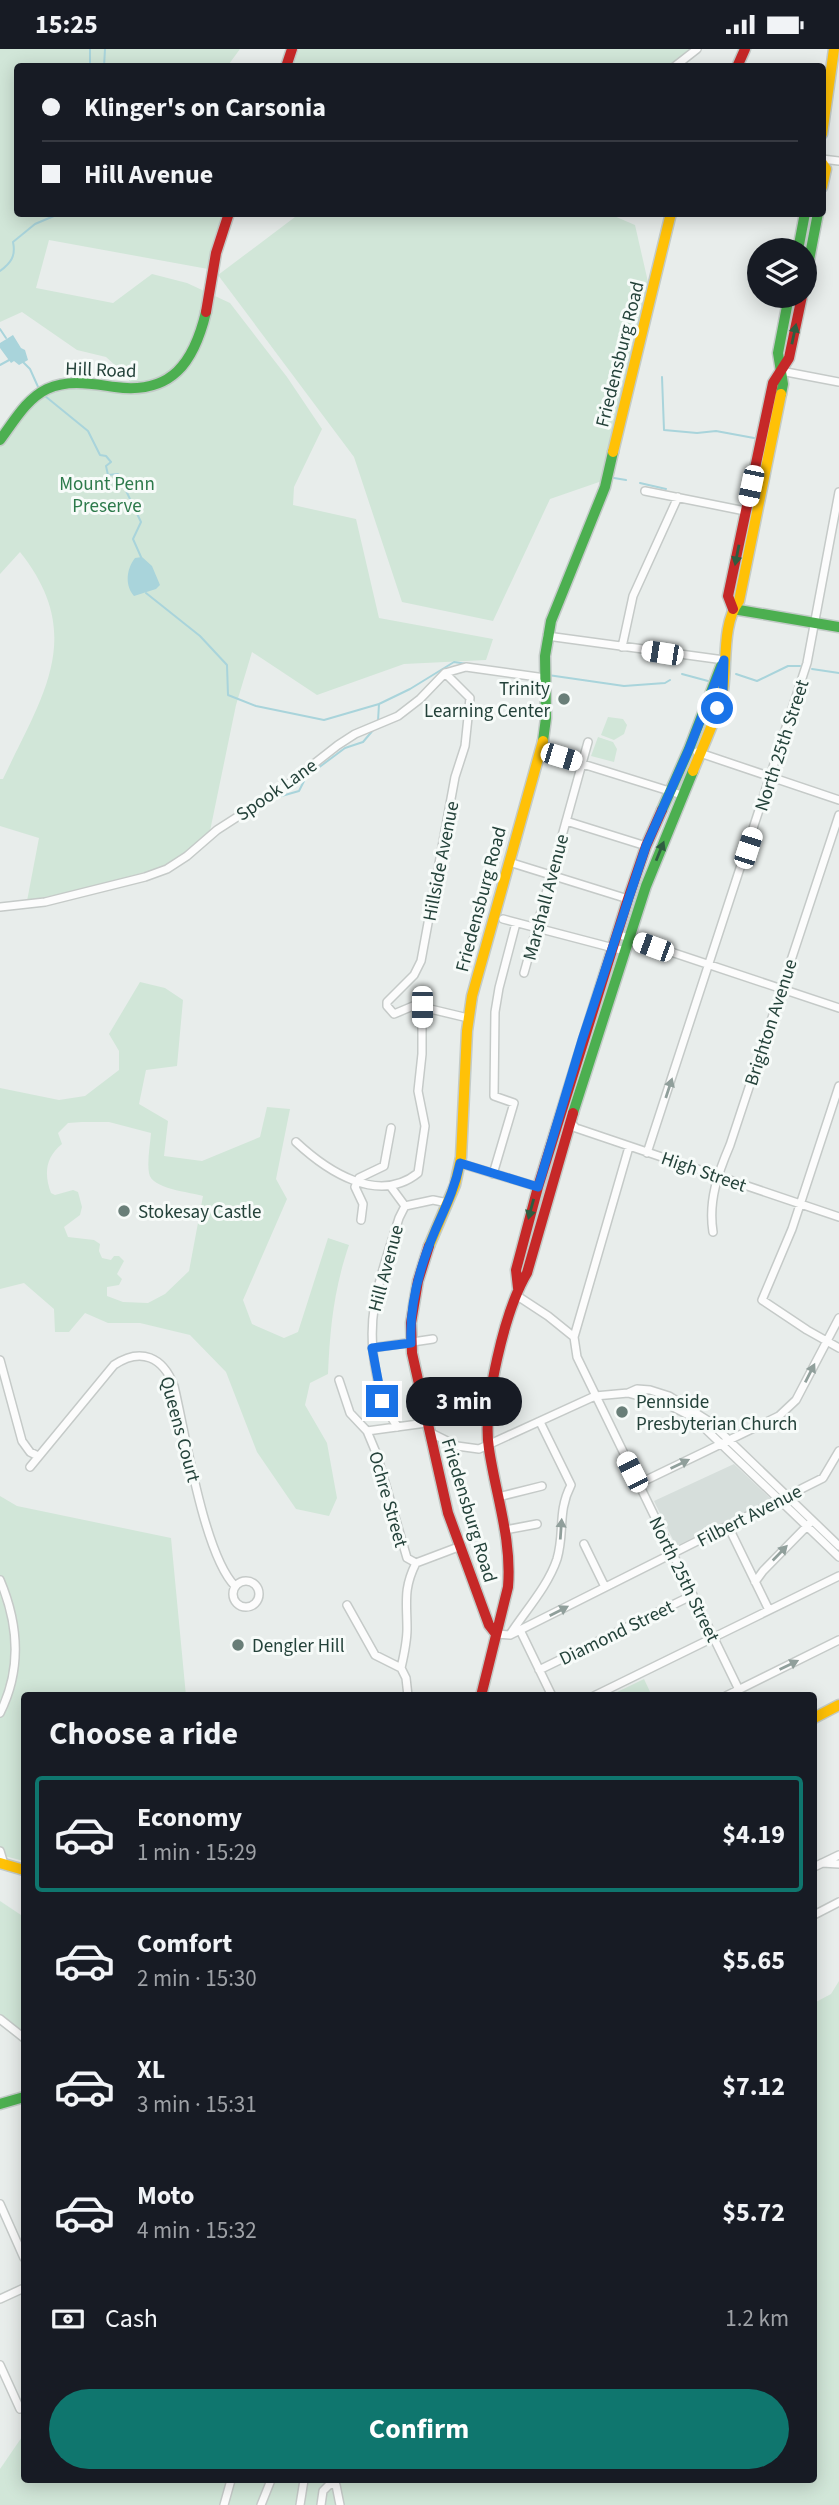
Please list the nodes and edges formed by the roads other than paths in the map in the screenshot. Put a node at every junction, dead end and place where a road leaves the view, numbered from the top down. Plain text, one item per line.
1 (697, 49) edge
2 (834, 49) edge
3 (679, 63) edge
4 (834, 86) edge
5 (826, 118) edge
6 (228, 217) edge
7 (670, 217) edge
8 (804, 217) edge
9 (817, 217) edge
10 (800, 238) edge
11 (813, 238) edge
12 (787, 308) edge
13 (799, 308) edge
14 (781, 371) junction
15 (839, 382) edge
16 (0, 440) edge
17 (645, 491) dead end
18 (839, 492) edge
19 (678, 498) junction
20 (745, 511) junction
21 (733, 609) junction
22 (815, 623) junction
23 (839, 627) edge
24 (547, 636) junction
25 (622, 647) junction
26 (724, 660) junction
27 (445, 674) junction
28 (545, 678) junction
29 (588, 742) dead end
30 (689, 749) junction
31 (541, 751) junction
32 (700, 753) junction
33 (582, 764) junction
34 (771, 777) junction
35 (671, 791) junction
36 (682, 795) junction
37 (839, 800) edge
38 (839, 815) edge
39 (566, 821) junction
40 (646, 846) junction
41 (509, 862) junction
42 (552, 875) junction
43 (628, 899) junction
44 (0, 907) edge
45 (503, 919) dead end
46 (516, 923) junction
47 (537, 928) junction
48 (617, 934) junction
49 (630, 938) junction
50 (613, 948) junction
51 (625, 951) junction
52 (710, 965) junction
53 (524, 973) dead end
54 (780, 989) junction
55 (422, 1007) junction
56 (839, 1008) edge
57 (468, 1018) junction
58 (839, 1086) edge
59 (570, 1122) junction
60 (391, 1128) dead end
61 (296, 1142) dead end
62 (629, 1147) junction
63 (647, 1153) junction
64 (460, 1163) junction
65 (493, 1174) junction
66 (717, 1175) junction
67 (357, 1182) junction
68 (391, 1187) junction
69 (538, 1187) junction
70 (448, 1203) junction
71 (800, 1204) junction
72 (405, 1206) junction
73 (839, 1217) edge
74 (361, 1220) dead end
75 (713, 1232) dead end
76 (517, 1292) junction
77 (839, 1318) edge
78 (574, 1337) junction
79 (433, 1339) dead end
80 (826, 1341) junction
81 (411, 1343) junction
82 (372, 1348) junction
83 (839, 1348) edge
84 (0, 1360) edge
85 (339, 1380) dead end
86 (595, 1396) junction
87 (540, 1422) junction
88 (398, 1427) junction
89 (427, 1427) junction
90 (367, 1431) junction
91 (726, 1442) junction
92 (488, 1447) junction
93 (38, 1456) junction
94 (838, 1456) edge
95 (30, 1467) dead end
96 (638, 1484) junction
97 (542, 1486) dead end
98 (788, 1496) junction
99 (498, 1497) junction
100 (780, 1500) junction
101 (810, 1523) junction
102 (537, 1524) dead end
103 (728, 1526) junction
104 (505, 1530) junction
105 (584, 1544) dead end
106 (461, 1546) junction
107 (839, 1546) edge
108 (672, 1553) junction
109 (839, 1557) edge
110 (416, 1563) junction
111 (839, 1576) edge
112 (0, 1580) edge
113 (755, 1582) junction
114 (235, 1586) dead end
115 (605, 1587) junction
116 (693, 1595) junction
117 (347, 1605) dead end
118 (769, 1610) junction
119 (520, 1630) junction
120 (496, 1634) junction
121 (510, 1635) junction
122 (714, 1637) junction
123 (839, 1640) edge
124 (401, 1668) junction
125 (539, 1670) junction
126 (408, 1692) edge
127 (482, 1692) edge
128 (550, 1692) edge
129 (602, 1692) edge
130 (741, 1692) edge
131 (743, 1692) edge
132 (839, 1705) edge
133 (0, 1713) edge
134 (817, 1716) edge
135 (0, 1851) edge
136 (839, 1855) edge
137 (822, 1863) junction
138 (2, 1864) edge
139 (839, 1864) edge
140 (817, 1866) edge
141 (21, 1869) edge
142 (839, 1902) edge
143 (817, 1913) edge
144 (0, 2019) edge
145 (21, 2036) edge
146 (21, 2098) edge
147 (0, 2104) edge
148 (0, 2204) edge
149 (21, 2251) edge
150 (21, 2289) edge
151 (0, 2299) edge
152 (0, 2365) edge
153 (20, 2409) dead end
154 (230, 2483) edge
155 (270, 2483) edge
156 (303, 2483) edge
157 (224, 2505) edge
158 (261, 2505) edge
159 (300, 2505) edge
160 (321, 2505) edge
161 (340, 2505) edge

1 - 3 street
2 - 4 street
4 - 5 street
6 - 16 street, Hill Road
7 - 24 street, Friedensburg Road
8 - 10 street
9 - 11 street
12 - 14 street
14 -> 13 street
14 - 15 street
14 - 20 street
14 - 21 street
17 - 19 street
18 - 22 street, North 25th Street
19 - 20 street
19 - 25 street
20 -> 21 street
21 - 22 street
21 - 26 street
22 - 23 street
22 - 34 street, North 25th Street
24 - 25 street
24 - 28 street, Friedensburg Road
25 - 26 street
26 - 30 street
26 - 32 street
27 - 28 street
27 - 44 street, Spook Lane
27 - 55 street, Hillside Avenue
28 - 31 street, Friedensburg Road
29 - 33 street, Marshall Avenue
30 - 32 street
30 - 35 street
31 - 33 street
31 - 41 street, Friedensburg Road
32 - 34 street
32 - 36 street
33 - 35 street
33 - 39 street, Marshall Avenue
34 - 37 street
34 - 52 street, North 25th Street
35 - 36 street
35 - 40 street
49 -> 36 street
38 - 54 street, Brighton Avenue
39 - 40 street
39 - 42 street, Marshall Avenue
40 - 43 street
41 - 42 street
41 - 57 street, Friedensburg Road
42 - 43 street
42 - 47 street, Marshall Avenue
43 - 48 street
45 - 46 street
46 - 47 street
46 - 65 street, Marshall Avenue
47 - 50 street
47 - 53 street, Marshall Avenue
48 - 49 street
48 - 50 street
49 - 51 street
49 - 52 street
50 - 51 street
50 - 69 street
51 - 59 street
52 - 54 street
63 -> 52 street, North 25th Street
54 - 56 street
54 - 66 street, Brighton Avenue
55 - 57 street
55 - 68 street
57 - 64 street, Friedensburg Road
58 - 71 street
59 - 62 street, High Street
59 - 76 street
60 - 67 street
61 - 67 street
62 - 63 street, High Street
62 - 78 street
63 - 66 street, High Street
64 - 65 street
64 - 70 street, Friedensburg Road
65 - 69 street
66 - 71 street, High Street
66 - 75 street, Brighton Avenue
67 - 68 street
67 - 74 street
68 - 72 street, Hill Avenue
69 -> 76 street
70 - 72 street
70 - 81 street, Friedensburg Road
71 - 73 street, High Street
71 - 80 street
72 - 82 street, Hill Avenue
76 - 78 street
76 - 92 street
77 - 80 street
78 - 86 street, North 25th Street
79 - 81 street
80 - 83 street
91 -> 80 street
81 - 82 street
81 - 89 street, Friedensburg Road
82 - 88 street, Hill Avenue
84 - 93 street
85 - 90 street, Ochre Street
86 - 87 street
86 - 91 street
86 - 96 street, North 25th Street
87 - 92 street
121 -> 87 street
88 - 89 street
88 - 90 street
89 - 92 street
89 - 106 street, Friedensburg Road
90 - 110 street, Ochre Street
96 -> 91 street
91 - 98 street
91 - 100 street
92 - 99 street
93 - 95 street, Queens Court
93 - 114 street, Queens Court
94 - 98 street, Filbert Avenue
96 - 108 street, North 25th Street
97 - 99 street
98 - 100 street, Filbert Avenue
98 - 101 street
99 - 104 street
100 - 101 street
100 - 103 street, Filbert Avenue
101 - 107 street
101 - 109 street
113 -> 101 street
102 - 104 street
103 - 108 street, Filbert Avenue
103 - 113 street
104 - 120 street
105 - 115 street
106 - 110 street
106 - 120 street, Friedensburg Road
108 - 115 street, Filbert Avenue
108 - 116 street, North 25th Street
110 - 124 street
111 - 118 street
112 - 133 street
113 - 118 street
119 -> 115 street, Filbert Avenue
116 - 122 street, North 25th Street
116 - 125 street, Diamond Street
117 - 124 street
118 - 122 street
119 - 121 street, Filbert Avenue
119 - 125 street
120 - 121 street
120 - 127 street
122 - 129 street
122 - 130 street, North 25th Street
131 -> 123 street
124 - 126 street
125 - 128 street
132 - 134 street
135 - 138 street
136 - 137 street
137 - 139 street
137 - 140 street
138 - 141 street
142 - 143 street
144 - 145 street
146 - 147 street
148 - 149 street
150 - 151 street
152 - 153 street
154 - 157 street
155 - 158 street
156 - 159 street
160 - 161 street

